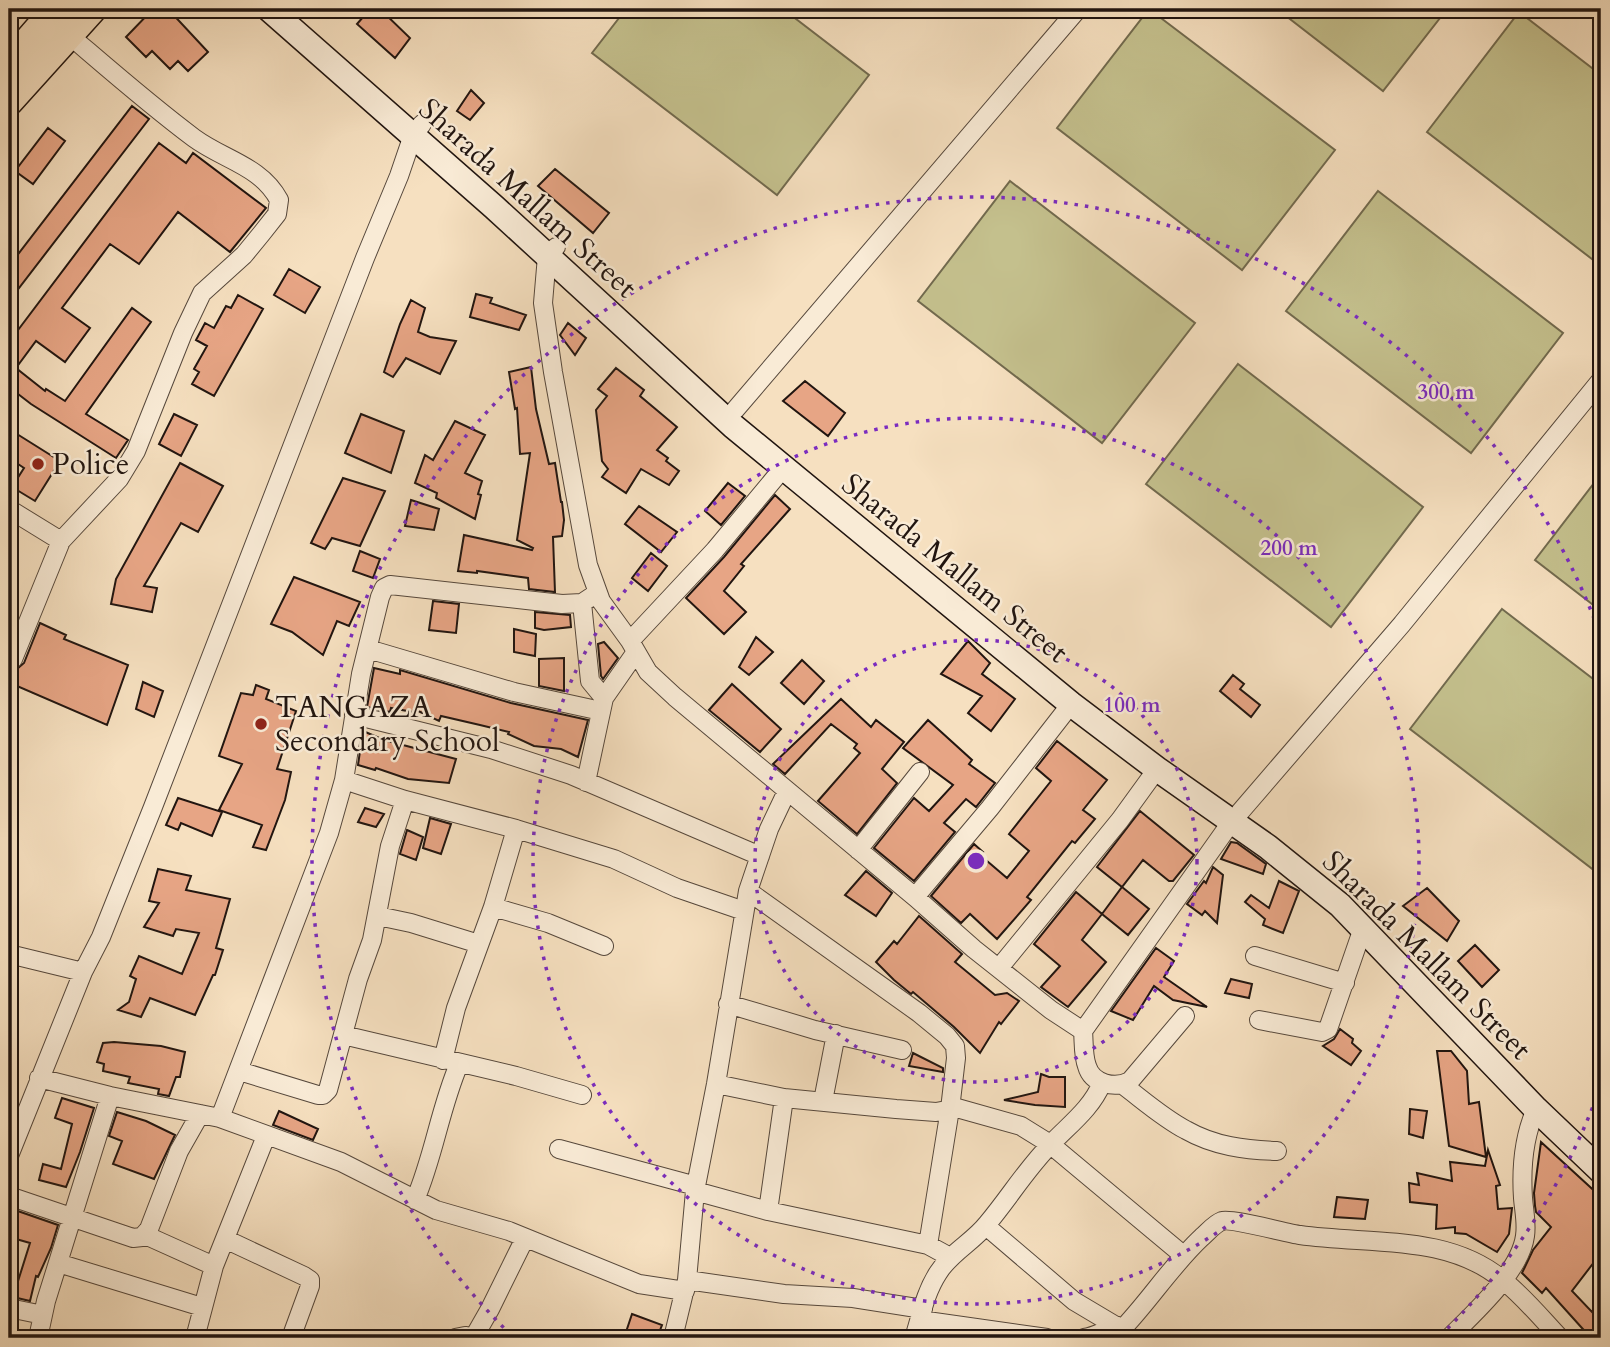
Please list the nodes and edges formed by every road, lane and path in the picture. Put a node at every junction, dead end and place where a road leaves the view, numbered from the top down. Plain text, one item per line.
1 (56, 9) edge
2 (92, 9) edge
3 (269, 9) edge
4 (292, 9) edge
5 (1078, 9) edge
6 (69, 35) junction
7 (9, 63) edge
8 (9, 101) edge
9 (417, 130) junction
10 (551, 252) junction
11 (1601, 380) edge
12 (735, 410) junction
13 (784, 467) junction
14 (9, 509) edge
15 (61, 541) junction
16 (589, 598) junction
17 (633, 647) junction
18 (368, 649) junction
19 (13, 659) dead end
20 (1071, 704) junction
21 (602, 705) junction
22 (354, 715) junction
23 (1157, 769) junction
24 (920, 772) dead end
25 (344, 780) junction
26 (586, 782) junction
27 (787, 791) junction
28 (405, 800) junction
29 (1236, 816) junction
30 (516, 829) junction
31 (858, 850) junction
32 (760, 856) junction
33 (748, 891) junction
34 (915, 897) junction
35 (492, 906) junction
36 (744, 911) junction
37 (377, 916) junction
38 (1363, 928) junction
39 (479, 944) junction
40 (604, 946) dead end
41 (9, 954) edge
42 (1255, 956) dead end
43 (999, 968) junction
44 (83, 972) junction
45 (1345, 983) junction
46 (727, 1004) junction
47 (1185, 1016) dead end
48 (1259, 1020) dead end
49 (1083, 1031) junction
50 (836, 1034) junction
51 (343, 1035) junction
52 (902, 1050) dead end
53 (451, 1062) junction
54 (239, 1071) junction
55 (39, 1078) junction
56 (1102, 1083) junction
57 (716, 1084) junction
58 (1123, 1085) junction
59 (582, 1095) dead end
60 (110, 1096) junction
61 (784, 1098) junction
62 (823, 1101) junction
63 (950, 1109) junction
64 (1536, 1109) junction
65 (200, 1114) junction
66 (220, 1118) junction
67 (266, 1136) junction
68 (1050, 1144) junction
69 (559, 1149) dead end
70 (1277, 1151) dead end
71 (1601, 1154) edge
72 (9, 1156) edge
73 (1601, 1171) edge
74 (695, 1188) junction
75 (9, 1196) edge
76 (415, 1200) junction
77 (768, 1212) junction
78 (73, 1219) junction
79 (986, 1226) junction
80 (145, 1235) junction
81 (525, 1238) junction
82 (225, 1239) junction
83 (928, 1245) junction
84 (1183, 1255) junction
85 (950, 1257) junction
86 (58, 1263) junction
87 (214, 1266) junction
88 (1503, 1280) junction
89 (686, 1285) junction
90 (202, 1307) junction
91 (9, 1308) edge
92 (921, 1314) junction
93 (43, 1315) junction
94 (1125, 1330) edge
95 (967, 1333) edge
96 (476, 1337) edge
97 (1094, 1337) edge
98 (38, 1338) edge
99 (195, 1338) edge
100 (291, 1338) edge
101 (455, 1338) edge
102 (673, 1338) edge
103 (914, 1338) edge
104 (1047, 1338) edge
105 (1450, 1338) edge
106 (1560, 1338) edge

1 - 7 main road
2 - 6 main road
3 - 9 street, Sharada Mallam Street
4 - 9 street, Sharada Mallam Street
5 - 12 street
6 - 8 main road
6 - 15 street
9 - 10 street, Sharada Mallam Street
9 - 44 street
10 - 12 street, Sharada Mallam Street
10 - 13 street, Sharada Mallam Street
10 - 16 street
11 - 29 street
12 - 29 street, Sharada Mallam Street
13 - 17 street
13 - 20 street, Sharada Mallam Street
14 - 15 street
15 - 19 street
16 - 17 street
16 - 18 street
16 - 21 street
17 - 21 street
17 - 27 street
18 - 21 street
18 - 22 street
20 - 23 street, Sharada Mallam Street
20 - 34 street
21 - 26 street
22 - 25 street
22 - 26 street
23 - 29 street, Sharada Mallam Street
23 - 43 street
24 - 31 street
25 - 28 street
25 - 54 street
26 - 32 street
27 - 31 street
27 - 32 street
28 - 30 street
28 - 37 street
29 - 38 street, Sharada Mallam Street
29 - 49 street
29 - 71 street, Sharada Mallam Street
30 - 35 street
30 - 36 street
31 - 34 street
32 - 33 street
33 - 36 street
33 - 63 street
34 - 43 street
35 - 39 street
35 - 40 street
36 - 46 street
37 - 39 street
37 - 51 street
38 - 45 street
38 - 64 street, Sharada Mallam Street
39 - 53 street
41 - 44 street
42 - 45 street
43 - 49 street
44 - 55 street
45 - 48 street
46 - 50 street
46 - 57 street
47 - 58 street
49 - 56 street
50 - 52 street
50 - 62 street
51 - 53 street
51 - 54 street
53 - 59 street
53 - 76 street
54 - 66 street
55 - 60 street
55 - 72 street
56 - 58 street
56 - 68 street
57 - 61 street
57 - 74 street
58 - 70 street
60 - 65 street
60 - 78 street
61 - 62 street
61 - 77 street
62 - 63 street
63 - 68 street
63 - 83 street
64 - 73 street, Sharada Mallam Street
64 - 88 street
65 - 66 street
65 - 80 street
66 - 67 street
67 - 76 street
67 - 82 street
68 - 79 street
68 - 84 street
69 - 74 street
74 - 77 street
74 - 89 street
75 - 78 street
76 - 81 street
77 - 83 street
78 - 80 street
78 - 86 street
79 - 85 street
79 - 94 street
80 - 87 street
81 - 89 street
81 - 96 street
82 - 87 street
82 - 100 street
83 - 85 street
84 - 88 street
84 - 94 street
85 - 92 street
86 - 90 street
86 - 93 street
87 - 90 street
88 - 105 street
88 - 106 street
89 - 92 street
89 - 102 street
90 - 99 street
91 - 93 street
92 - 95 street
92 - 103 street
93 - 98 street
94 - 97 street
95 - 104 street
96 - 101 street

